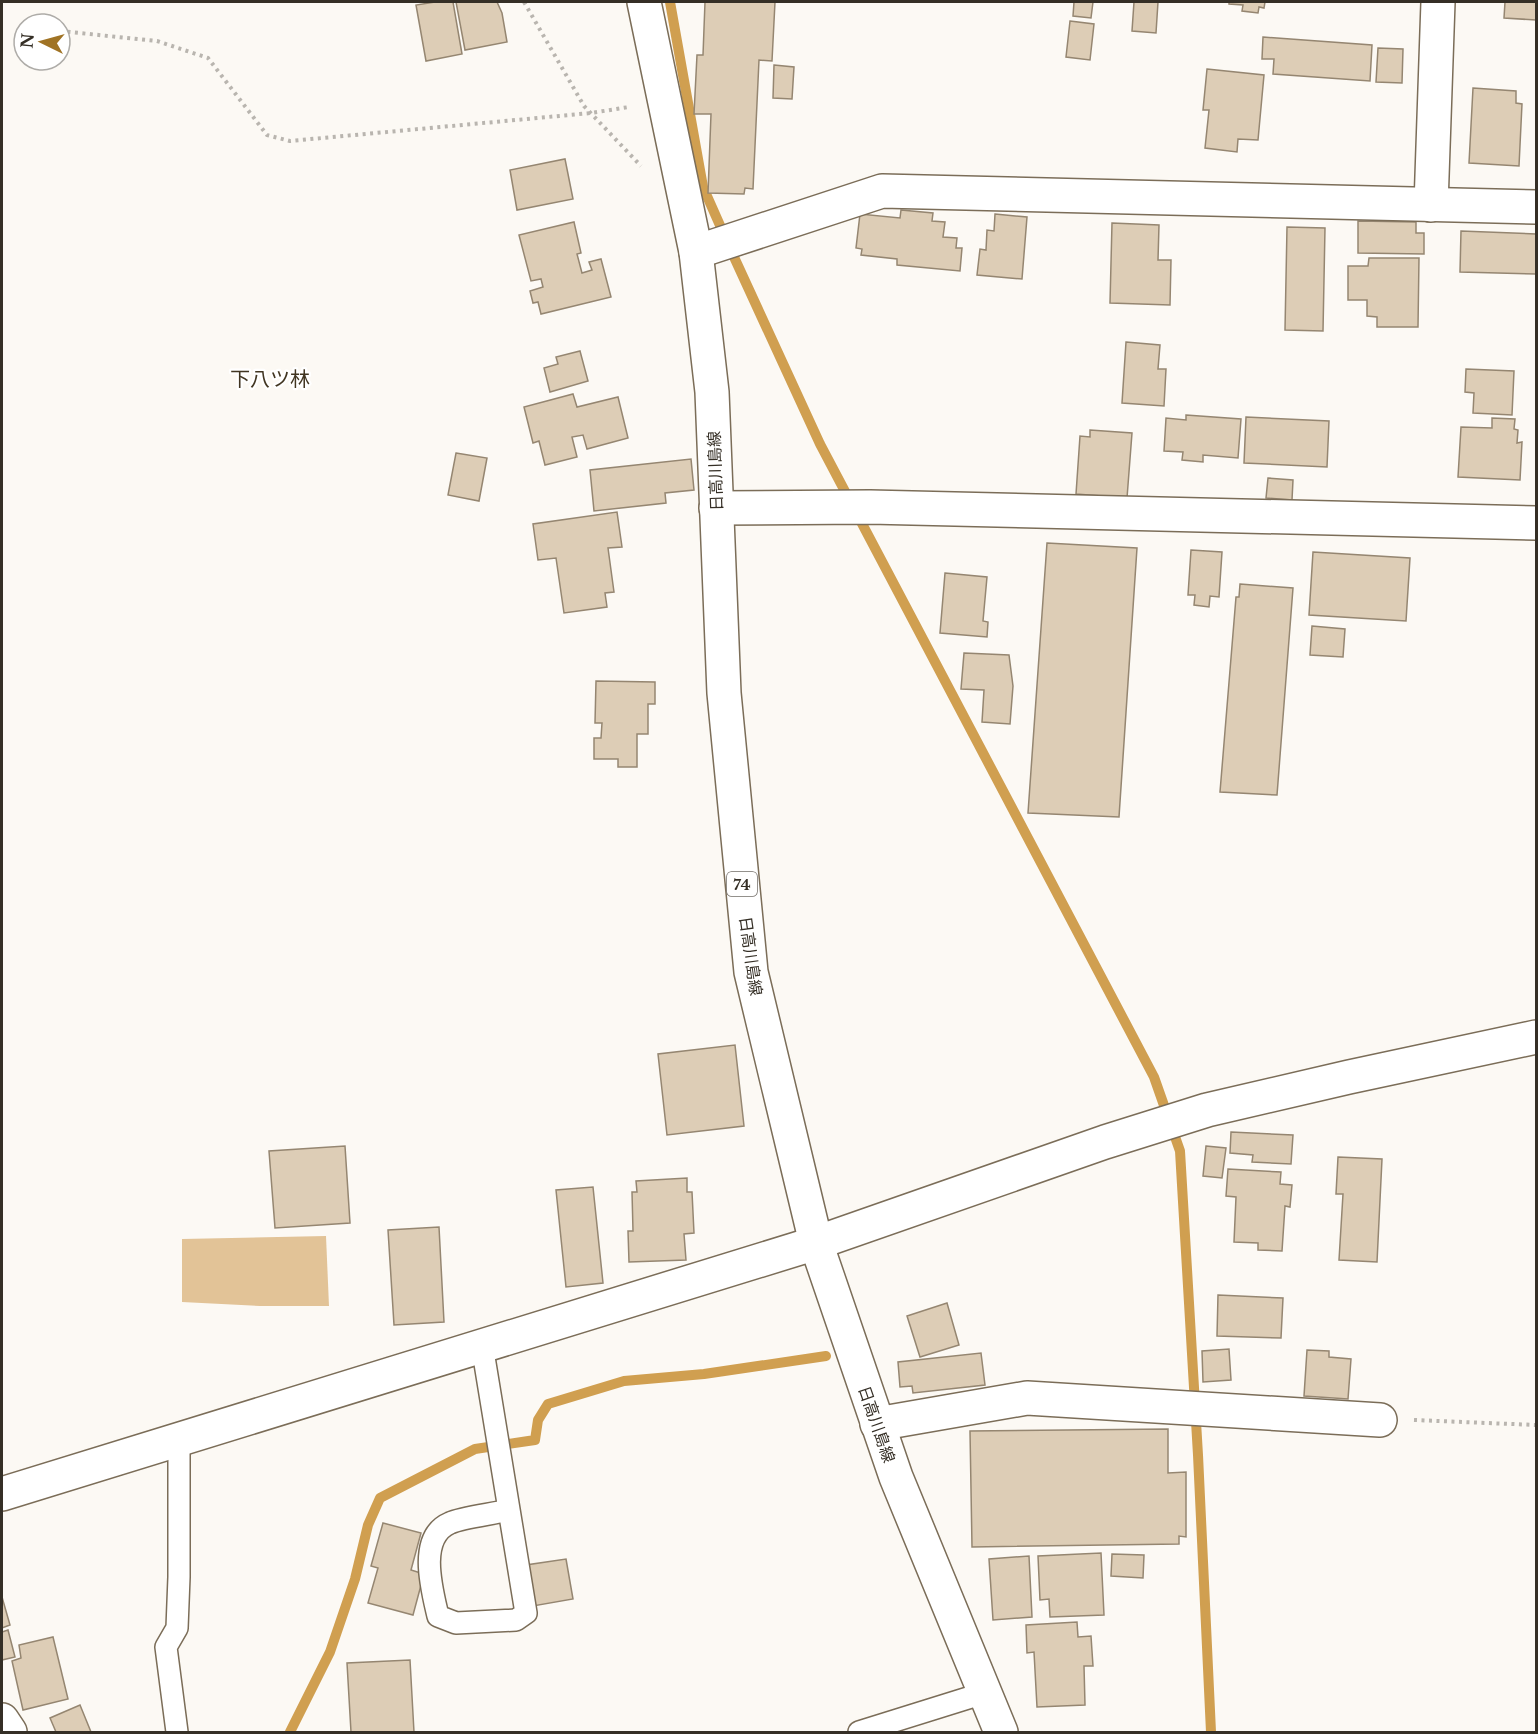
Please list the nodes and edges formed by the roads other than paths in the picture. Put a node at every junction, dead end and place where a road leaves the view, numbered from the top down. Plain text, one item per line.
1 (644, 2) edge
2 (1438, 2) edge
3 (1431, 205) junction
4 (1536, 207) edge
5 (696, 252) junction
6 (716, 508) junction
7 (1536, 523) edge
8 (1536, 1037) edge
9 (816, 1243) junction
10 (482, 1345) junction
11 (1380, 1420) road end
12 (877, 1424) junction
13 (179, 1438) junction
14 (2, 1494) edge
15 (509, 1510) junction
16 (984, 1693) junction
17 (2, 1720) edge
18 (10, 1732) edge
19 (177, 1732) edge
20 (859, 1732) edge
21 (1001, 1732) edge

1 - 5 street, 日高川島線 / 74
2 - 3 street
3 - 4 street
3 - 5 street
5 - 6 street, 日高川島線 / 74
6 - 7 street
6 - 9 street, 日高川島線 / 74
8 - 9 street
9 - 10 street
9 - 12 street, 日高川島線 / 74
10 - 13 street
10 - 15 lane
11 - 12 street
12 - 16 street, 日高川島線 / 74
13 - 14 street
13 - 19 lane
15 - 15 lane
16 - 20 lane
16 - 21 street, 日高川島線 / 74
17 - 18 street

